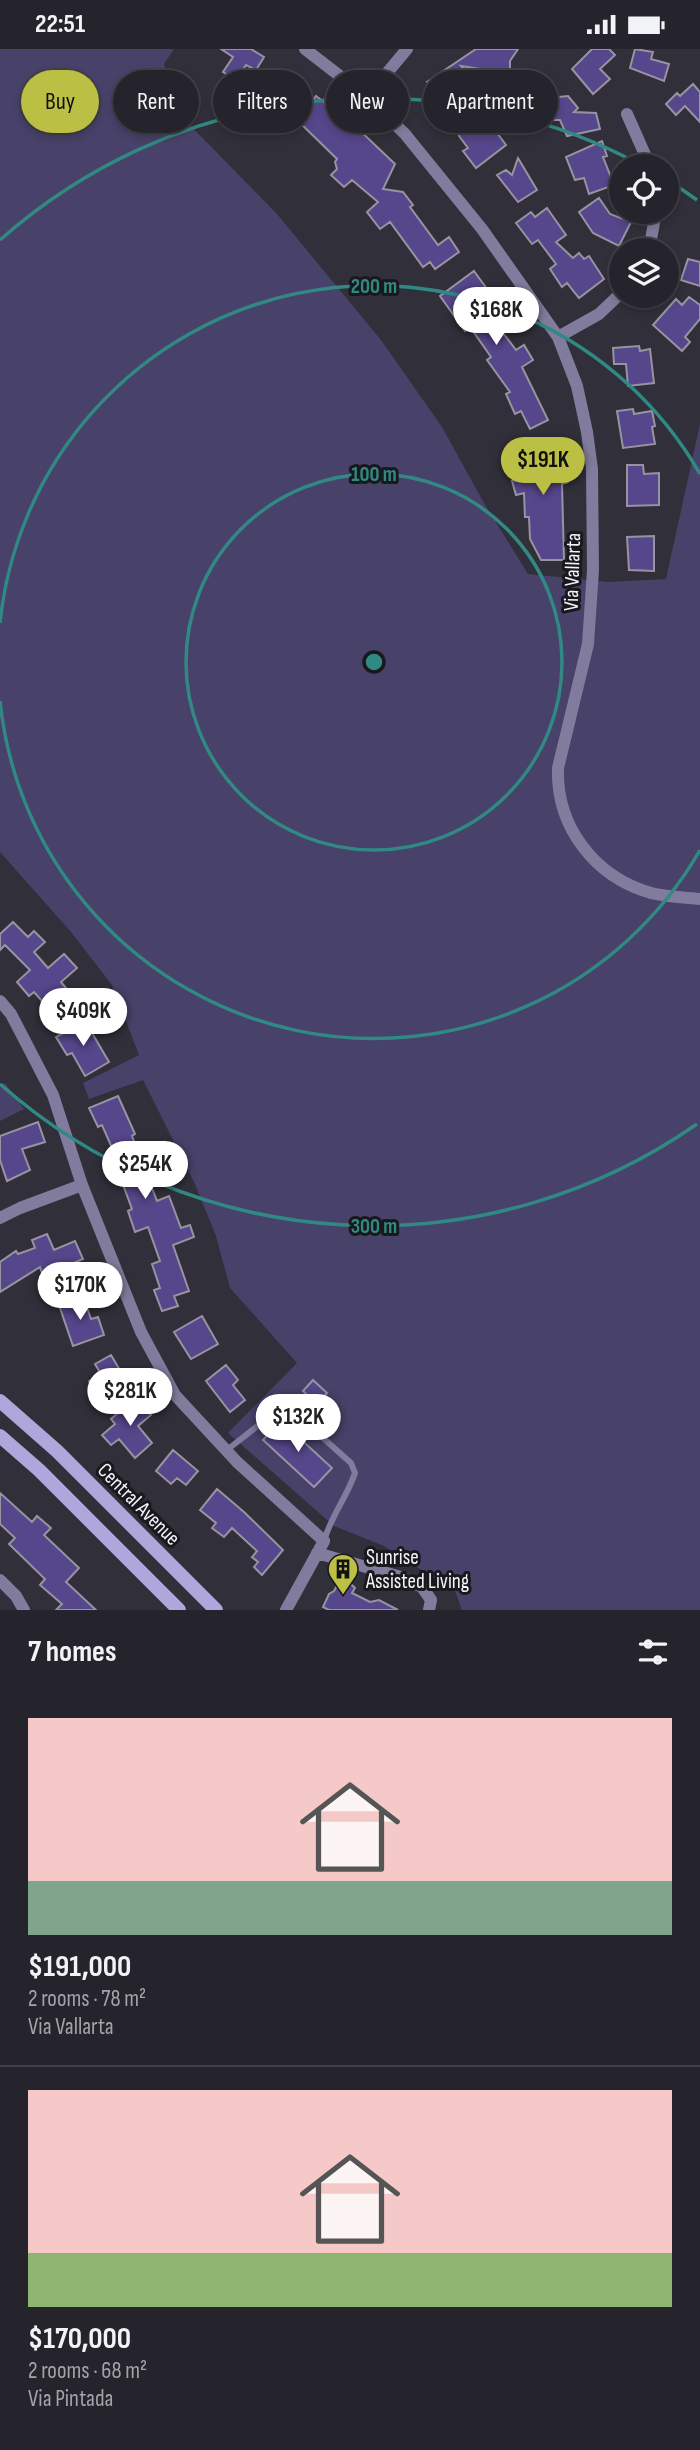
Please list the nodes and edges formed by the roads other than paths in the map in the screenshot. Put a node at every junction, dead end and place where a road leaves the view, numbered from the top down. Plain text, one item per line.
1 (305, 49) edge
2 (407, 49) edge
3 (332, 70) edge
4 (390, 70) edge
5 (627, 114) dead end
6 (404, 133) edge
7 (645, 154) edge
8 (609, 305) edge
9 (558, 337) junction
10 (700, 899) edge
11 (0, 1001) edge
12 (82, 1185) junction
13 (0, 1219) edge
14 (0, 1401) edge
15 (0, 1436) edge
16 (226, 1450) junction
17 (324, 1541) junction
18 (317, 1553) junction
19 (0, 1580) edge
20 (24, 1610) edge
21 (179, 1610) edge
22 (216, 1610) edge
23 (286, 1610) edge
24 (429, 1610) edge

1 - 3 street, Via Vallarta
2 - 4 street
5 - 7 street
6 - 9 street, Via Vallarta
8 - 9 street
9 - 10 street, Via Vallarta
11 - 12 street
12 - 13 street
12 - 16 street
14 - 22 main road, Central Avenue
15 - 21 main road
16 - 17 street
16 - 17 lane
17 - 18 street
18 - 23 street
18 - 24 street
19 - 20 street

